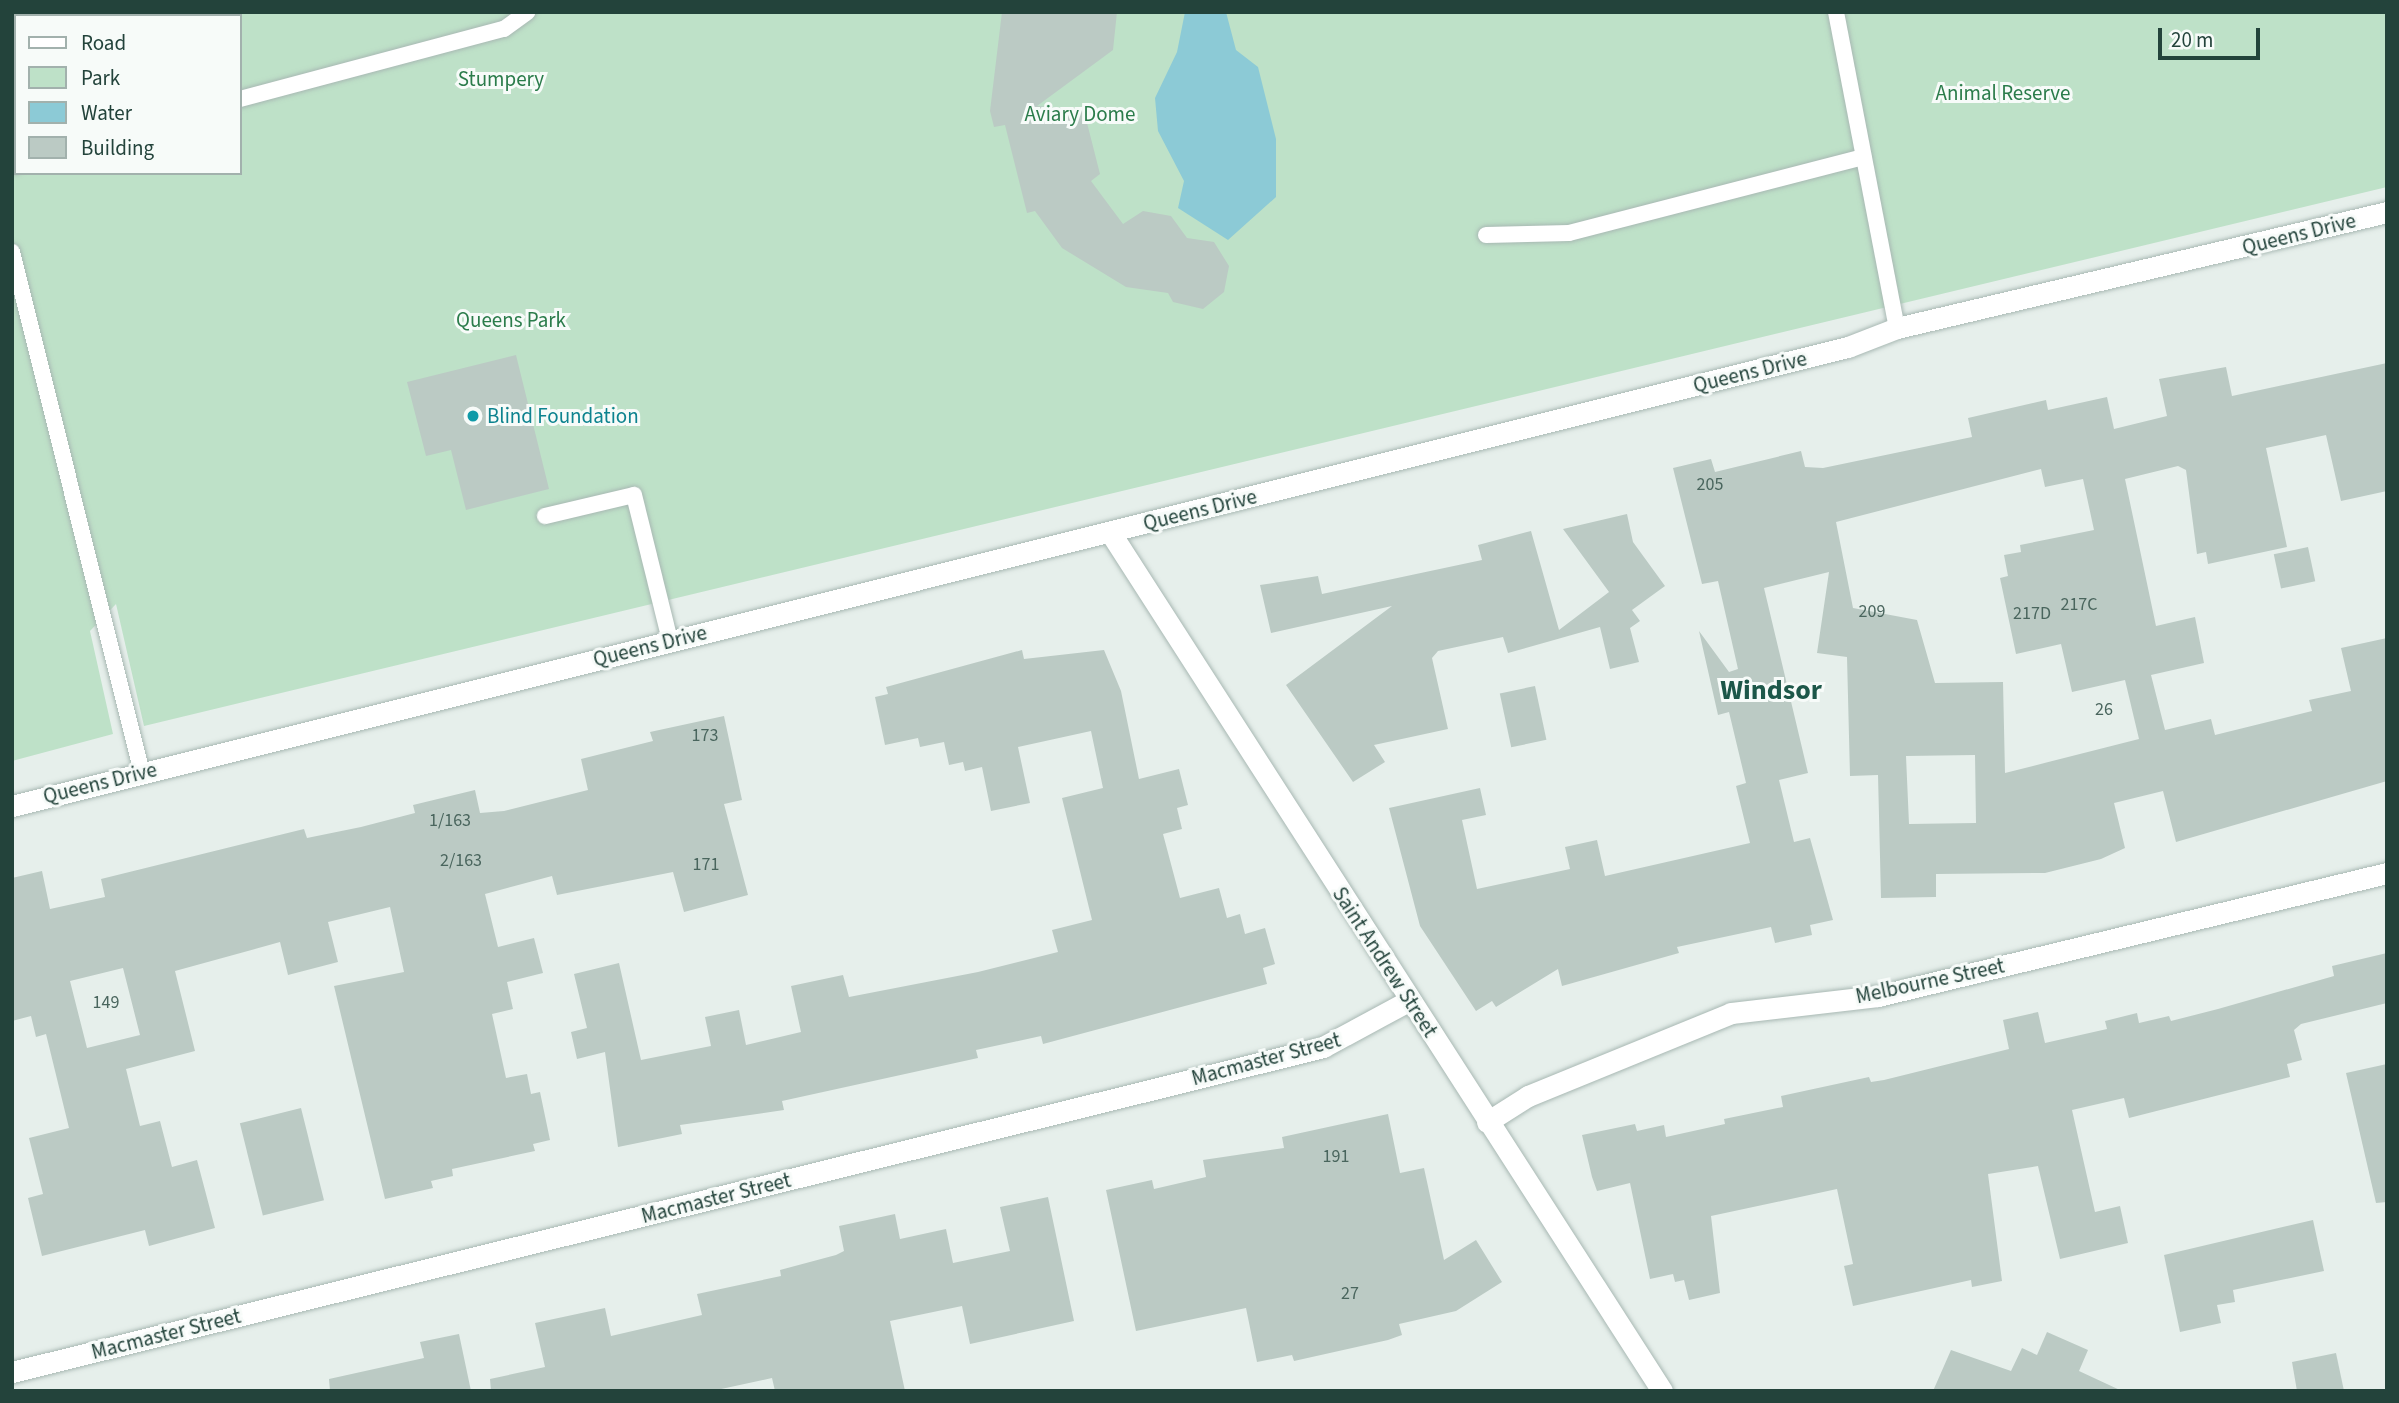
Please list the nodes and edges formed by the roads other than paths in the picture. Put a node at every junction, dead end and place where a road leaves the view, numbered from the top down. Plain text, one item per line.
1 (527, 12) edge
2 (1836, 12) edge
3 (242, 98) edge
4 (1863, 157) junction
5 (2387, 212) edge
6 (1486, 235) dead end
7 (12, 252) edge
8 (1897, 328) junction
9 (545, 516) dead end
10 (1110, 531) junction
11 (670, 641) junction
12 (142, 773) junction
13 (12, 806) edge
14 (2387, 873) edge
15 (1410, 1000) junction
16 (1488, 1122) junction
17 (12, 1373) edge
18 (1662, 1391) edge

1 - 3 lane
2 - 4 lane
4 - 6 lane
4 - 8 lane
5 - 8 street, Queens Drive
7 - 12 lane
8 - 10 street, Queens Drive
9 - 11 lane
10 - 11 street, Queens Drive
10 - 15 street, Saint Andrew Street
11 - 12 street, Queens Drive
12 - 13 street, Queens Drive
14 - 16 street, Melbourne Street
15 - 16 street, Saint Andrew Street
15 - 17 street, Macmaster Street
16 - 18 street, Saint Andrew Street

